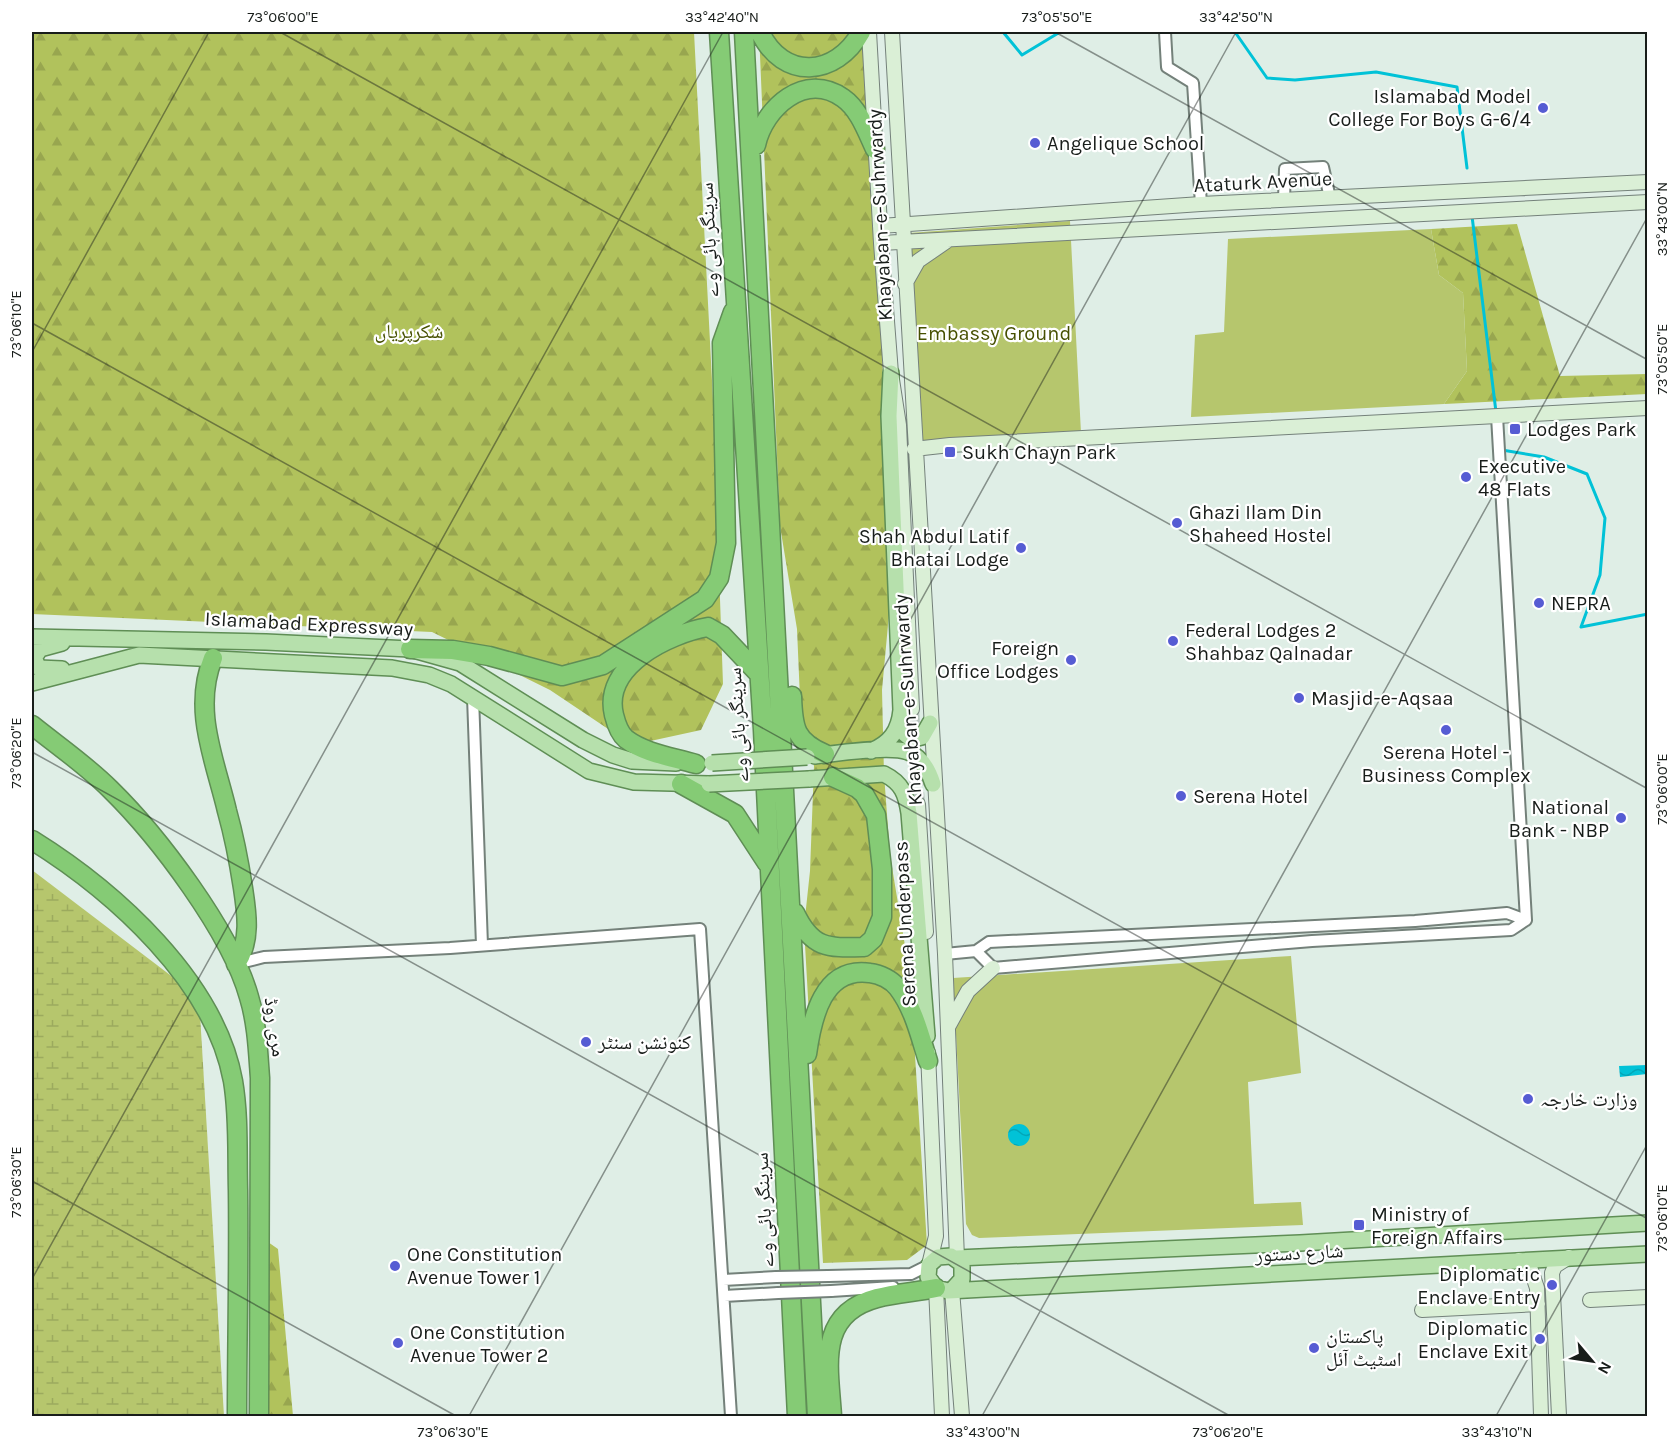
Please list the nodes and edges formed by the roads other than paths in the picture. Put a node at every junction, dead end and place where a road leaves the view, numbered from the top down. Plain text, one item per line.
1 (719, 32) edge
2 (744, 32) edge
3 (760, 32) edge
4 (861, 32) edge
5 (868, 32) edge
6 (892, 32) edge
7 (1165, 32) edge
8 (875, 149) junction
9 (753, 160) junction
10 (1647, 182) edge
11 (1330, 198) junction
12 (1284, 200) junction
13 (1647, 202) edge
14 (1201, 204) junction
15 (901, 225) junction
16 (880, 226) junction
17 (951, 239) junction
18 (902, 241) junction
19 (881, 243) junction
20 (905, 285) junction
21 (735, 306) junction
22 (891, 373) junction
23 (1647, 408) edge
24 (1497, 416) junction
25 (914, 449) junction
26 (772, 558) junction
27 (32, 637) edge
28 (99, 638) junction
29 (410, 649) junction
30 (213, 658) junction
31 (100, 664) junction
32 (757, 672) junction
33 (32, 683) edge
34 (473, 697) junction
35 (912, 709) tunnel mouth
36 (930, 723) junction
37 (32, 725) edge
38 (898, 725) junction
39 (871, 751) junction
40 (825, 754) junction
41 (704, 763) junction
42 (833, 777) junction
43 (681, 784) junction
44 (933, 784) junction
45 (914, 809) joint
46 (32, 840) edge
47 (770, 867) junction
48 (792, 909) junction
49 (1526, 920) junction
50 (1310, 925) junction
51 (1289, 927) junction
52 (1312, 941) junction
53 (482, 945) junction
54 (1289, 945) junction
55 (976, 951) junction
56 (945, 954) junction
57 (236, 964) junction
58 (993, 968) junction
59 (947, 1029) junction
60 (928, 1042) joint
61 (928, 1061) junction
62 (801, 1095) junction
63 (955, 1206) junction
64 (935, 1208) junction
65 (1647, 1223) edge
66 (238, 1232) junction
67 (260, 1232) junction
68 (1647, 1254) edge
69 (1569, 1257) junction
70 (957, 1258) junction
71 (1519, 1260) junction
72 (929, 1265) junction
73 (723, 1280) junction
74 (940, 1287) junction
75 (724, 1296) junction
76 (1647, 1297) edge
77 (1590, 1300) dead end
78 (1538, 1304) junction
79 (1422, 1310) dead end
80 (237, 1416) edge
81 (259, 1416) edge
82 (731, 1416) edge
83 (797, 1416) edge
84 (817, 1416) edge
85 (832, 1416) edge
86 (942, 1416) edge
87 (962, 1416) edge
88 (1541, 1416) edge
89 (1559, 1416) edge

1 - 21 highway, سرینگر ہائی وے
2 - 9 highway
3 - 4 highway
5 - 8 street, Khayaban-e-Suhrwardy
6 - 15 street, Khayaban-e-Suhrwardy
7 - 14 street
8 - 9 highway
8 - 16 street, Khayaban-e-Suhrwardy
9 - 26 highway
10 - 11 street, Ataturk Avenue
11 - 12 street, Ataturk Avenue
11 - 12 street
12 - 14 street, Ataturk Avenue
13 - 17 street, Ataturk Avenue
14 - 15 street, Ataturk Avenue
15 - 16 street, Ataturk Avenue
15 - 18 street, Khayaban-e-Suhrwardy
16 - 19 street, Khayaban-e-Suhrwardy
17 - 18 street, Ataturk Avenue
17 - 20 street
18 - 19 street, Ataturk Avenue
18 - 20 street, Khayaban-e-Suhrwardy
19 - 22 street, Khayaban-e-Suhrwardy
20 - 25 street, Khayaban-e-Suhrwardy
21 - 29 highway
21 - 32 highway, سرینگر ہائی وے
22 - 35 street
22 - 38 main road
23 - 24 street
24 - 25 street
24 - 49 street
25 - 36 street, Khayaban-e-Suhrwardy
26 - 40 highway
26 - 48 highway
27 - 28 main road, Islamabad Expressway
28 - 29 main road, Islamabad Expressway
28 - 31 main road
29 - 41 main road, Islamabad Expressway
30 - 31 main road, Islamabad Expressway
30 - 34 main road, Islamabad Expressway
30 - 57 highway
31 - 33 main road, Islamabad Expressway
32 - 41 highway
32 - 47 highway, سرینگر ہائی وے
34 - 43 main road, Islamabad Expressway
34 - 53 street
36 - 38 main road
36 - 44 street, Khayaban-e-Suhrwardy
37 - 57 highway, مری روڈ
38 - 39 main road
39 - 40 main road, Islamabad Expressway
39 - 44 main road, Islamabad Expressway
40 - 41 main road, Islamabad Expressway, bridge
42 - 43 main road, Islamabad Expressway, bridge
42 - 45 main road, Islamabad Expressway
42 - 48 highway
43 - 47 highway
44 - 56 street, Khayaban-e-Suhrwardy
45 - 60 main road, Khayaban-e-Suhrwardy
46 - 66 highway
47 - 83 highway, سرینگر ہائی وے
48 - 62 highway
49 - 50 street
49 - 52 street
50 - 51 street
50 - 52 street
51 - 54 street
51 - 55 street
52 - 54 street
53 - 57 street
53 - 73 street
54 - 58 street
55 - 56 street
55 - 58 street
56 - 59 street, Khayaban-e-Suhrwardy
57 - 67 highway, مری روڈ
58 - 59 street
59 - 63 street, Khayaban-e-Suhrwardy
60 - 61 street, Khayaban-e-Suhrwardy
61 - 62 highway
61 - 64 street, Khayaban-e-Suhrwardy
62 - 84 highway
63 - 64 street
63 - 70 street, Khayaban-e-Suhrwardy
64 - 72 street, Khayaban-e-Suhrwardy
65 - 70 main road, شارع دستور
66 - 67 highway
66 - 80 highway
67 - 81 highway, مری روڈ
68 - 69 main road, شارع دستور
69 - 71 main road, شارع دستور
69 - 89 street
70 - 72 main road
70 - 74 main road
71 - 74 main road, شارع دستور
71 - 78 street
72 - 73 street, bridge
72 - 74 main road
73 - 75 street
74 - 75 street, شارع دستور, bridge
74 - 85 highway
74 - 86 street
74 - 87 street
75 - 82 street
76 - 77 street
78 - 79 street
78 - 88 street

